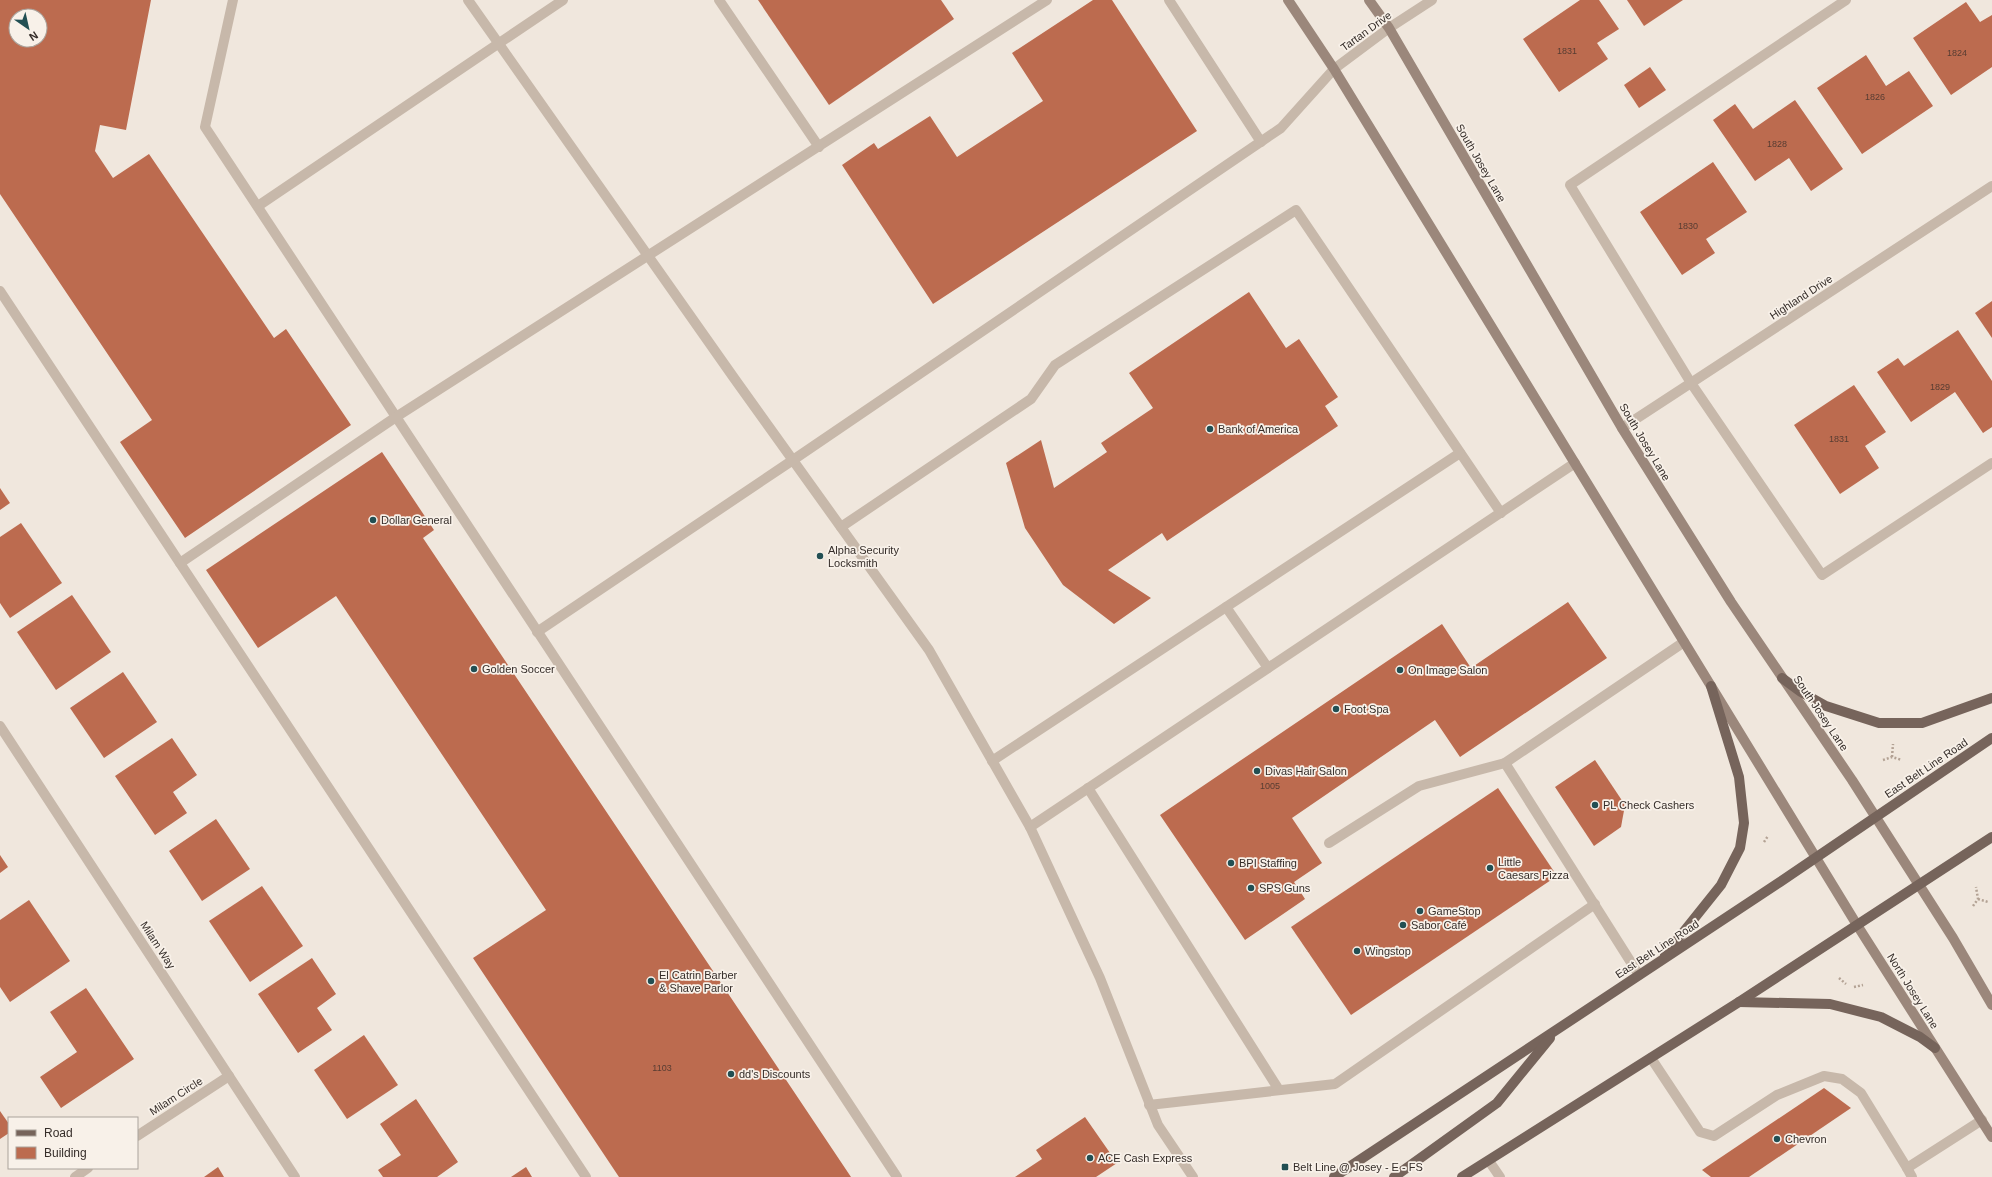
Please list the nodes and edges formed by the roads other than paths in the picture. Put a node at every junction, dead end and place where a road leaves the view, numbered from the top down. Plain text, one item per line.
1 (233, 0) edge
2 (468, 0) edge
3 (563, 0) edge
4 (719, 0) edge
5 (1047, 0) edge
6 (1169, 0) edge
7 (1288, 0) edge
8 (1369, 0) edge
9 (1432, 0) edge
10 (1846, 0) edge
11 (1389, 28) junction
12 (499, 43) junction
13 (1334, 69) junction
14 (1261, 142) junction
15 (819, 147) junction
16 (1992, 186) edge
17 (258, 206) junction
18 (650, 256) junction
19 (0, 291) edge
20 (1691, 383) junction
21 (396, 418) junction
22 (1622, 428) junction
23 (1460, 453) junction
24 (794, 460) junction
25 (1575, 463) junction
26 (1992, 463) edge
27 (1501, 513) junction
28 (841, 526) junction
29 (180, 563) junction
30 (1226, 607) junction
31 (537, 632) junction
32 (1684, 642) junction
33 (1268, 668) junction
34 (1782, 678) junction
35 (1711, 686) junction
36 (1992, 698) edge
37 (0, 726) edge
38 (1992, 738) edge
39 (992, 761) junction
40 (1505, 763) junction
41 (1088, 788) junction
42 (1876, 817) junction
43 (1030, 827) junction
44 (1992, 837) edge
45 (1329, 843) dead end
46 (1816, 858) junction
47 (1919, 885) junction
48 (1595, 904) junction
49 (1857, 925) junction
50 (1662, 960) junction
51 (1639, 975) junction
52 (1739, 1002) junction
53 (1992, 1005) edge
54 (1556, 1030) junction
55 (1935, 1048) junction
56 (1651, 1058) junction
57 (229, 1076) junction
58 (1279, 1090) junction
59 (1149, 1105) junction
60 (1982, 1120) junction
61 (138, 1135) edge
62 (1992, 1136) edge
63 (1488, 1161) junction
64 (87, 1169) edge
65 (1909, 1172) edge
66 (75, 1177) edge
67 (295, 1177) edge
68 (586, 1177) edge
69 (896, 1177) edge
70 (1192, 1177) edge
71 (1334, 1177) edge
72 (1394, 1177) edge
73 (1462, 1177) edge
74 (1500, 1177) edge

1 - 17 street
2 - 12 street
3 - 12 street
4 - 15 street
5 - 15 street
6 - 14 street
7 - 13 main road
8 - 11 main road, South Josey Lane
9 - 11 street, Tartan Drive
10 - 20 street
11 - 13 street, Tartan Drive
11 - 22 main road, South Josey Lane
12 - 17 street
12 - 18 street
13 - 14 street, Tartan Drive
13 - 25 main road
14 - 24 street, Tartan Drive
15 - 18 street
16 - 20 street, Highland Drive
17 - 21 street
18 - 21 street
18 - 24 street
19 - 29 street
20 - 22 street, Highland Drive
20 - 26 street
21 - 29 street
21 - 31 street
22 - 34 main road, South Josey Lane
23 - 27 street
23 - 28 street
23 - 30 street
24 - 28 street
24 - 31 street, Tartan Drive
25 - 27 street
25 - 32 main road
27 - 33 street
28 - 39 street
29 - 68 street
30 - 33 street
30 - 39 street
31 - 69 street
32 - 35 main road
32 - 40 street
33 - 41 street
34 - 36 main road
34 - 42 main road, South Josey Lane
35 - 46 main road
35 - 50 main road
37 - 57 street, Milam Way
38 - 42 main road, East Belt Line Road
39 - 43 street
40 - 45 street
40 - 48 street
41 - 43 street
41 - 58 street
42 - 46 main road, East Belt Line Road
42 - 47 main road, South Josey Lane
43 - 59 street
44 - 47 main road
46 - 49 main road, North Josey Lane
46 - 50 main road, East Belt Line Road
47 - 49 main road
47 - 53 main road
48 - 51 street
48 - 58 street
49 - 52 main road
49 - 55 main road, North Josey Lane
50 - 51 main road, East Belt Line Road
51 - 54 main road, East Belt Line Road
52 - 55 main road
52 - 56 main road
54 - 71 main road, East Belt Line Road
54 - 72 main road
55 - 60 main road, North Josey Lane
56 - 63 main road
56 - 65 street
57 - 61 street, Milam Circle
57 - 67 street, Milam Way
58 - 59 street
59 - 70 street
60 - 62 main road, North Josey Lane
60 - 65 street
63 - 73 main road
63 - 74 street
64 - 66 street

